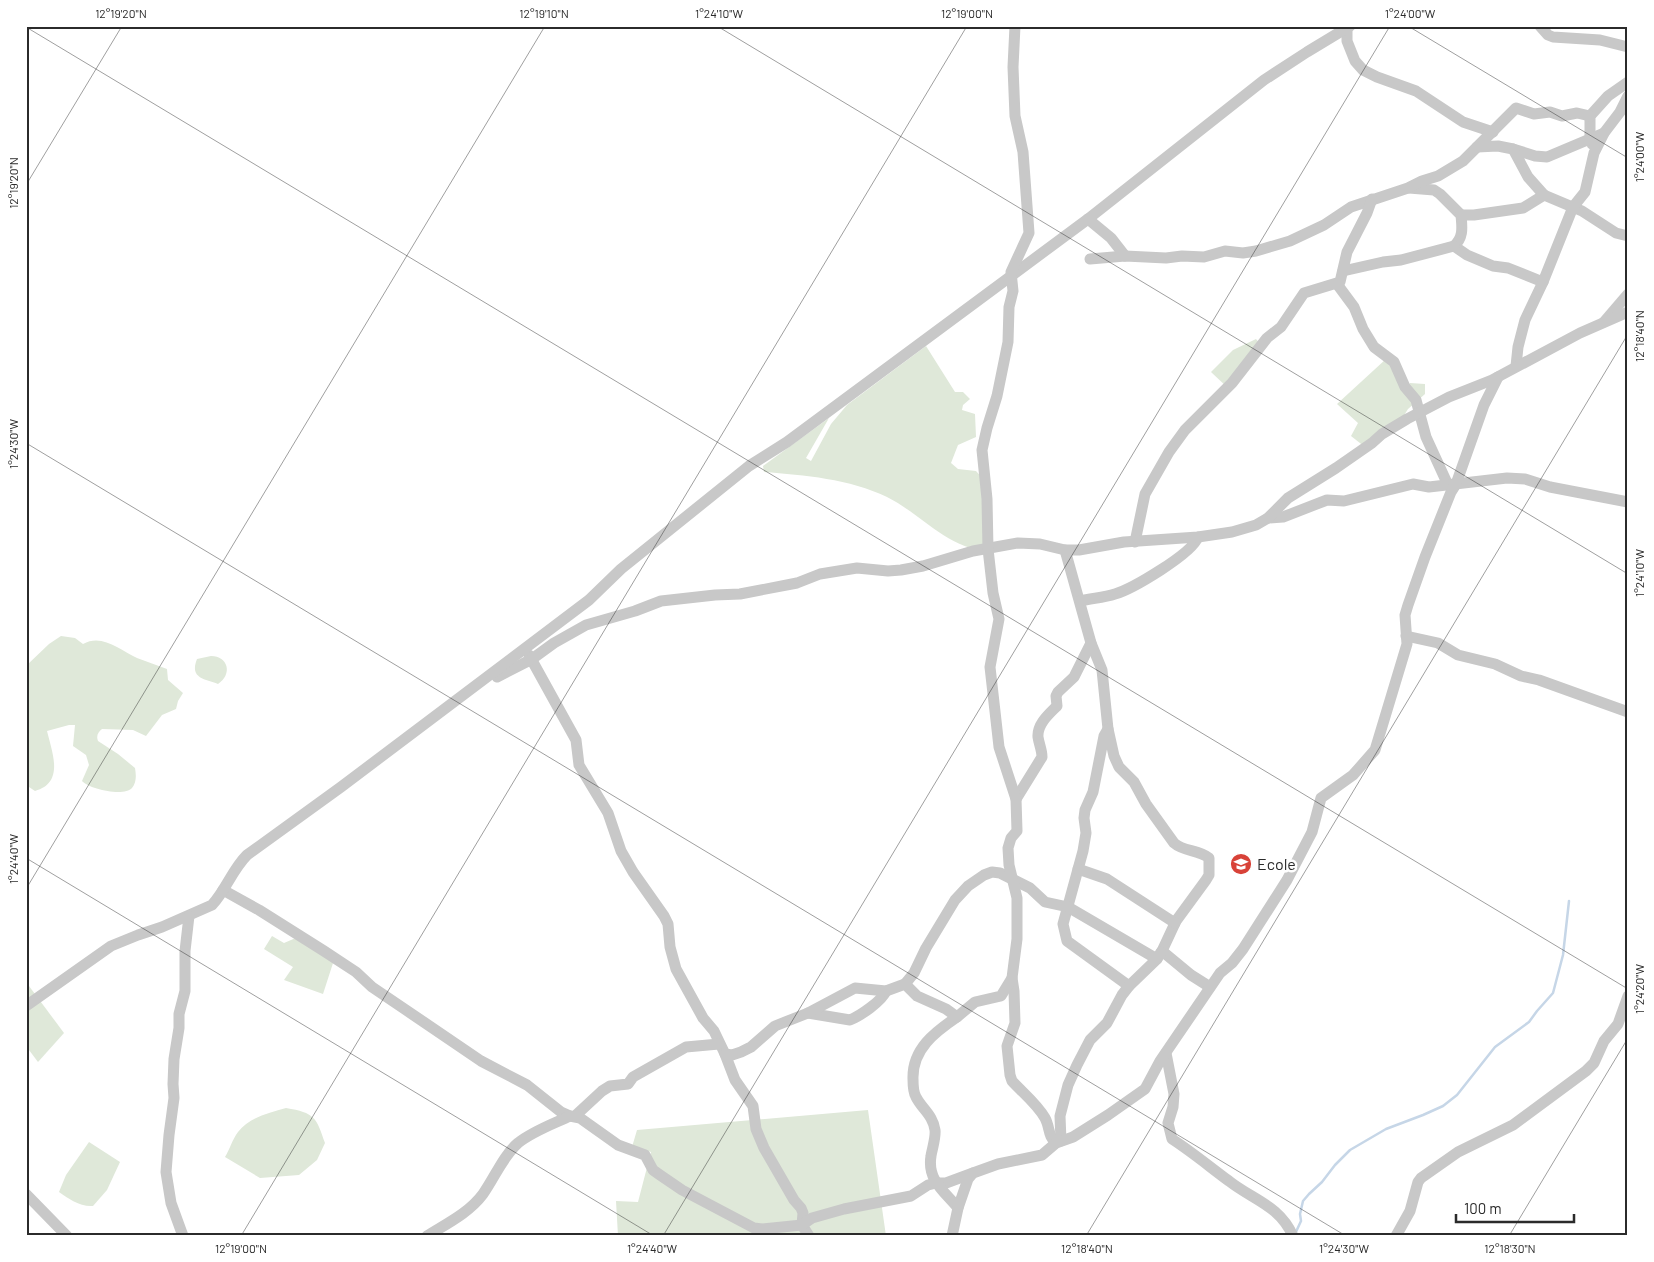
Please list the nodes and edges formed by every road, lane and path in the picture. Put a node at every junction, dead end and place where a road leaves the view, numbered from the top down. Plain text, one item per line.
1 (1015, 26) edge
2 (1540, 26) edge
3 (1348, 27) edge
4 (1628, 47) edge
5 (1628, 82) edge
6 (1628, 96) edge
7 (1624, 114) edge
8 (1590, 116) junction
9 (1493, 132) junction
10 (1604, 133) junction
11 (1590, 138) junction
12 (1477, 147) junction
13 (1513, 149) junction
14 (1594, 153) junction
15 (1408, 188) junction
16 (1544, 195) junction
17 (1372, 199) junction
18 (1573, 208) junction
19 (1462, 215) junction
20 (1088, 219) junction
21 (1628, 236) edge
22 (1454, 246) junction
23 (1125, 256) junction
24 (1090, 259) dead end
25 (1343, 271) junction
26 (1011, 276) junction
27 (1543, 282) junction
28 (1337, 284) junction
29 (1628, 294) edge
30 (1628, 312) edge
31 (1602, 323) junction
32 (1516, 366) junction
33 (1499, 375) junction
34 (1421, 412) junction
35 (1452, 484) junction
36 (1628, 502) edge
37 (1268, 518) junction
38 (1198, 537) junction
39 (1134, 542) junction
40 (988, 550) junction
41 (1065, 550) junction
42 (1080, 601) junction
43 (1406, 636) junction
44 (1092, 643) junction
45 (526, 649) junction
46 (532, 659) junction
47 (488, 677) junction
48 (1628, 712) edge
49 (1108, 729) junction
50 (1016, 799) junction
51 (1078, 869) junction
52 (1014, 880) junction
53 (223, 890) junction
54 (1068, 907) junction
55 (189, 916) junction
56 (1174, 923) junction
57 (1160, 955) junction
58 (1012, 978) junction
59 (905, 984) junction
60 (1129, 986) junction
61 (1210, 987) junction
62 (886, 991) junction
63 (1628, 996) edge
64 (26, 1006) edge
65 (808, 1013) junction
66 (957, 1017) junction
67 (722, 1049) junction
68 (1166, 1053) junction
69 (573, 1116) junction
70 (1059, 1142) junction
71 (972, 1173) junction
72 (936, 1182) junction
73 (26, 1194) edge
74 (958, 1208) junction
75 (802, 1225) junction
76 (67, 1236) edge
77 (183, 1236) edge
78 (427, 1236) edge
79 (809, 1236) edge
80 (952, 1236) edge
81 (1293, 1236) edge
82 (1396, 1236) edge

1 - 26 street
2 - 4 street
3 - 9 street
3 - 20 street
5 - 8 street
6 - 7 street
7 - 10 street
8 - 9 street
8 - 11 street
9 - 12 street
10 - 11 street
10 - 14 street
11 - 13 street
11 - 14 street
12 - 13 street
12 - 15 street
13 - 16 street
14 - 18 street
15 - 17 street
15 - 19 street
16 - 18 street
16 - 19 street
17 - 23 street
17 - 25 street
18 - 21 street
18 - 27 street
19 - 22 street
20 - 23 street
20 - 26 street
22 - 25 street
22 - 27 street
23 - 24 street
25 - 28 street
26 - 40 street
26 - 45 street
27 - 32 street
28 - 34 street
28 - 39 street
29 - 31 street
30 - 31 street
31 - 32 street
32 - 33 street
33 - 34 street
33 - 35 street
34 - 35 street
34 - 37 street
35 - 36 street
35 - 37 street
35 - 43 street
37 - 38 street
38 - 39 street
38 - 42 street
39 - 41 street
40 - 41 street
40 - 46 street
40 - 50 street
41 - 42 street
42 - 44 street
43 - 48 street
43 - 61 street
44 - 49 street
44 - 50 street
45 - 46 street
45 - 47 street
46 - 47 street
46 - 67 street
47 - 53 street
49 - 51 street
49 - 56 street
50 - 52 street
51 - 54 street
51 - 56 street
52 - 54 street
52 - 58 street
52 - 59 street
53 - 55 street
53 - 69 street
54 - 57 street
54 - 60 street
55 - 64 street
55 - 77 street
56 - 57 street
57 - 60 street
57 - 61 street
58 - 66 street
58 - 70 street
59 - 62 street
59 - 66 street
60 - 70 street
61 - 68 street
62 - 65 street
62 - 65 street
63 - 82 street
65 - 67 street
66 - 72 street
67 - 69 street
67 - 75 street
68 - 70 street
68 - 81 street
69 - 75 street
69 - 78 street
70 - 71 street
71 - 72 street
71 - 74 street
72 - 74 street
72 - 75 street
73 - 76 street
74 - 80 street
75 - 79 street

